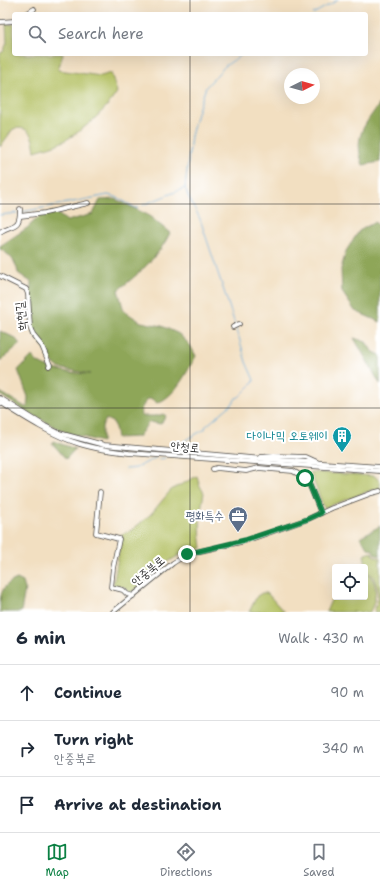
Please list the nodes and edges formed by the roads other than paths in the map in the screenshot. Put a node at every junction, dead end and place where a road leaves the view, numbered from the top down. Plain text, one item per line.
1 (34, 9) dead end
2 (29, 12) edge
3 (12, 21) edge
4 (0, 22) edge
5 (88, 203) dead end
6 (20, 209) dead end
7 (20, 216) junction
8 (0, 232) edge
9 (0, 276) edge
10 (239, 324) dead end
11 (233, 327) dead end
12 (49, 366) dead end
13 (0, 398) edge
14 (0, 402) edge
15 (251, 458) junction
16 (319, 464) junction
17 (380, 468) edge
18 (213, 469) dead end
19 (380, 471) edge
20 (380, 491) edge
21 (100, 492) dead end
22 (321, 513) junction
23 (133, 596) junction
24 (113, 612) edge

1 - 2 street
3 - 4 street
5 - 7 street
6 - 7 street
7 - 8 street
9 - 12 street, 학현길
10 - 11 street
13 - 15 street, 안청로
14 - 19 street, 안청로
15 - 16 street, 안청로
15 - 16 street
16 - 17 street, 안청로
18 - 22 street
20 - 22 street, 안중북로
21 - 23 street
22 - 23 street, 안중북로
23 - 24 street, 안중북로

